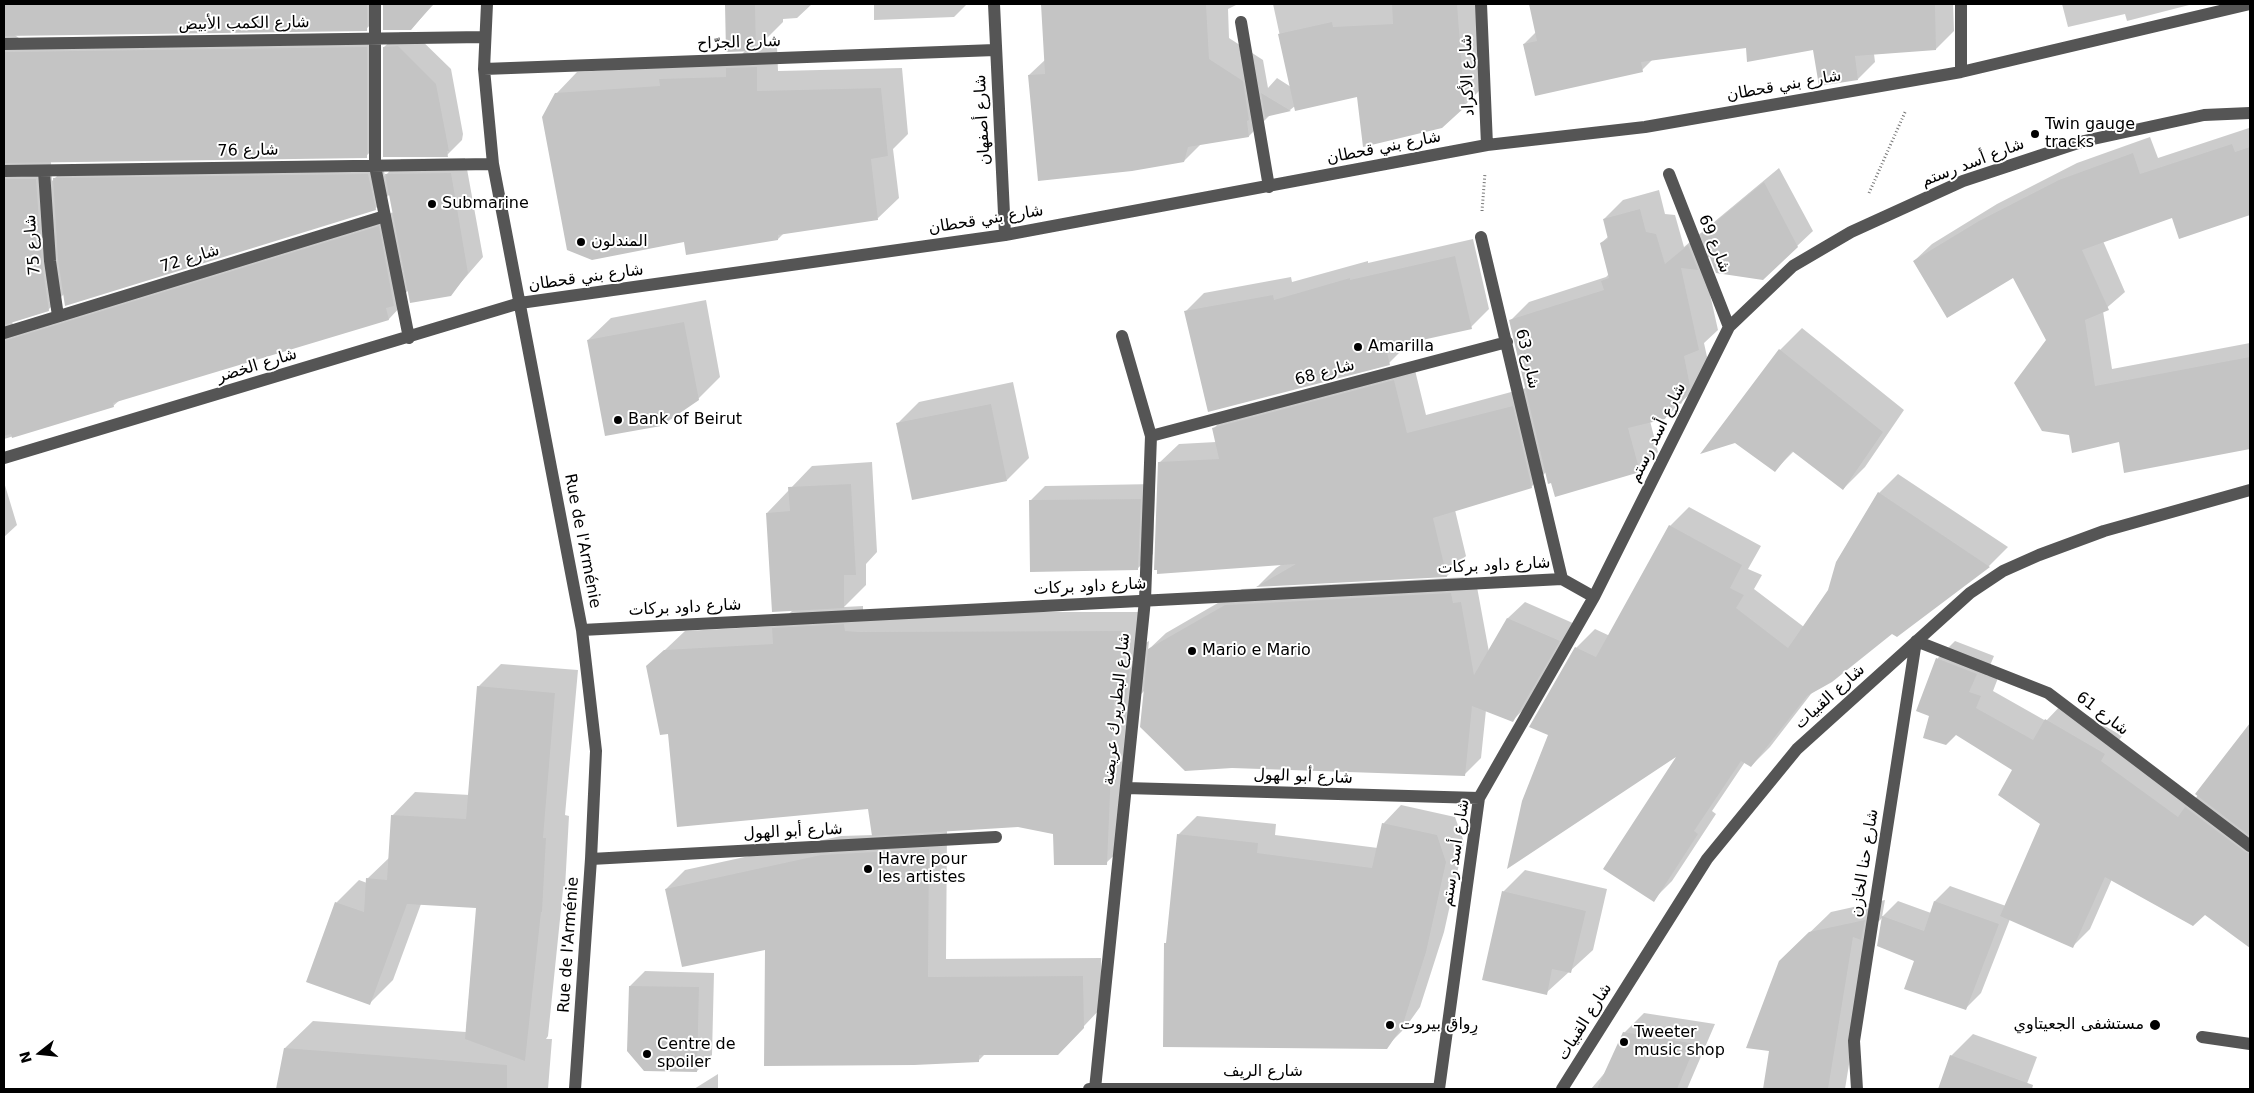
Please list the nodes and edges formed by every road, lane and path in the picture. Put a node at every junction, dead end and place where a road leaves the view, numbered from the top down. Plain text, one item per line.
1 (375, 4) edge
2 (487, 4) edge
3 (994, 4) edge
4 (1481, 4) edge
5 (1961, 4) edge
6 (2250, 4) edge
7 (1241, 22) dead end
8 (484, 37) junction
9 (376, 38) junction
10 (4, 44) edge
11 (995, 50) junction
12 (484, 69) junction
13 (1961, 72) junction
14 (1908, 105) dead end
15 (2250, 113) edge
16 (1487, 145) junction
17 (493, 164) junction
18 (375, 166) junction
19 (4, 171) edge
20 (44, 171) junction
21 (1669, 174) dead end
22 (1269, 187) junction
23 (385, 216) junction
24 (1852, 232) junction
25 (1006, 235) junction
26 (1481, 237) joint
27 (520, 303) junction
28 (58, 316) junction
29 (1729, 327) junction
30 (4, 332) edge
31 (1122, 336) dead end
32 (409, 338) junction
33 (1507, 342) junction
34 (1151, 436) junction
35 (4, 458) edge
36 (2250, 490) edge
37 (1562, 579) junction
38 (1594, 597) junction
39 (1145, 600) junction
40 (582, 630) junction
41 (1916, 641) junction
42 (1126, 788) junction
43 (1479, 798) junction
44 (996, 837) dead end
45 (2250, 846) edge
46 (591, 859) junction
47 (2202, 1037) dead end
48 (2250, 1044) edge
49 (1254, 1088) edge
50 (575, 1089) edge
51 (1087, 1089) edge
52 (1095, 1089) edge
53 (1439, 1089) edge
54 (1562, 1089) edge
55 (1856, 1089) edge

1 - 9 street
2 - 8 street, Rue de l'Arménie
3 - 11 street, شارع أصفهان
4 - 16 street, شارع الأكراد
5 - 13 street
6 - 13 street, شارع بني قحطان
7 - 22 street
8 - 9 street, شارع الكمب الأبيض
8 - 12 street, Rue de l'Arménie
9 - 10 street, شارع الكمب الأبيض
9 - 18 street
11 - 12 street, شارع الجرّاح
11 - 25 street, شارع أصفهان
12 - 17 street, Rue de l'Arménie
13 - 16 street, شارع بني قحطان
14 - 24 path
15 - 24 street, شارع أسد رستم
16 - 22 street, شارع بني قحطان
16 - 26 path
17 - 18 street, شارع 76
17 - 27 street, Rue de l'Arménie
18 - 20 street, شارع 76
18 - 23 street
19 - 20 street, شارع 76
20 - 28 street, شارع 75
21 - 29 street, شارع 69
22 - 25 street, شارع بني قحطان
23 - 28 street, شارع 72
23 - 32 street
24 - 29 street, شارع أسد رستم
25 - 27 street, شارع بني قحطان
26 - 33 street, شارع 63
27 - 32 street, شارع الخضر
27 - 40 street, Rue de l'Arménie
28 - 30 street, شارع 72
29 - 38 street, شارع أسد رستم
31 - 34 street, شارع البطريرك عريضة
32 - 35 street, شارع الخضر
33 - 34 street, شارع 68
33 - 37 street, شارع 63
34 - 39 street, شارع البطريرك عريضة
36 - 41 street, شارع القبيات
37 - 38 street, شارع داود بركات
37 - 39 street, شارع داود بركات
38 - 43 street, شارع أسد رستم
39 - 40 street, شارع داود بركات
39 - 42 street, شارع البطريرك عريضة
40 - 46 street, Rue de l'Arménie
41 - 45 street, شارع 61
41 - 54 street, شارع القبيات
41 - 55 street, شارع حنا الخازن
42 - 43 street, شارع أبو الهول
42 - 52 street, شارع البطريرك عريضة
43 - 53 street, شارع أسد رستم
44 - 46 street, شارع أبو الهول
46 - 50 street, Rue de l'Arménie
47 - 48 street
49 - 52 street, شارع الريف
49 - 53 street, شارع الريف
51 - 52 street, شارع الريف

